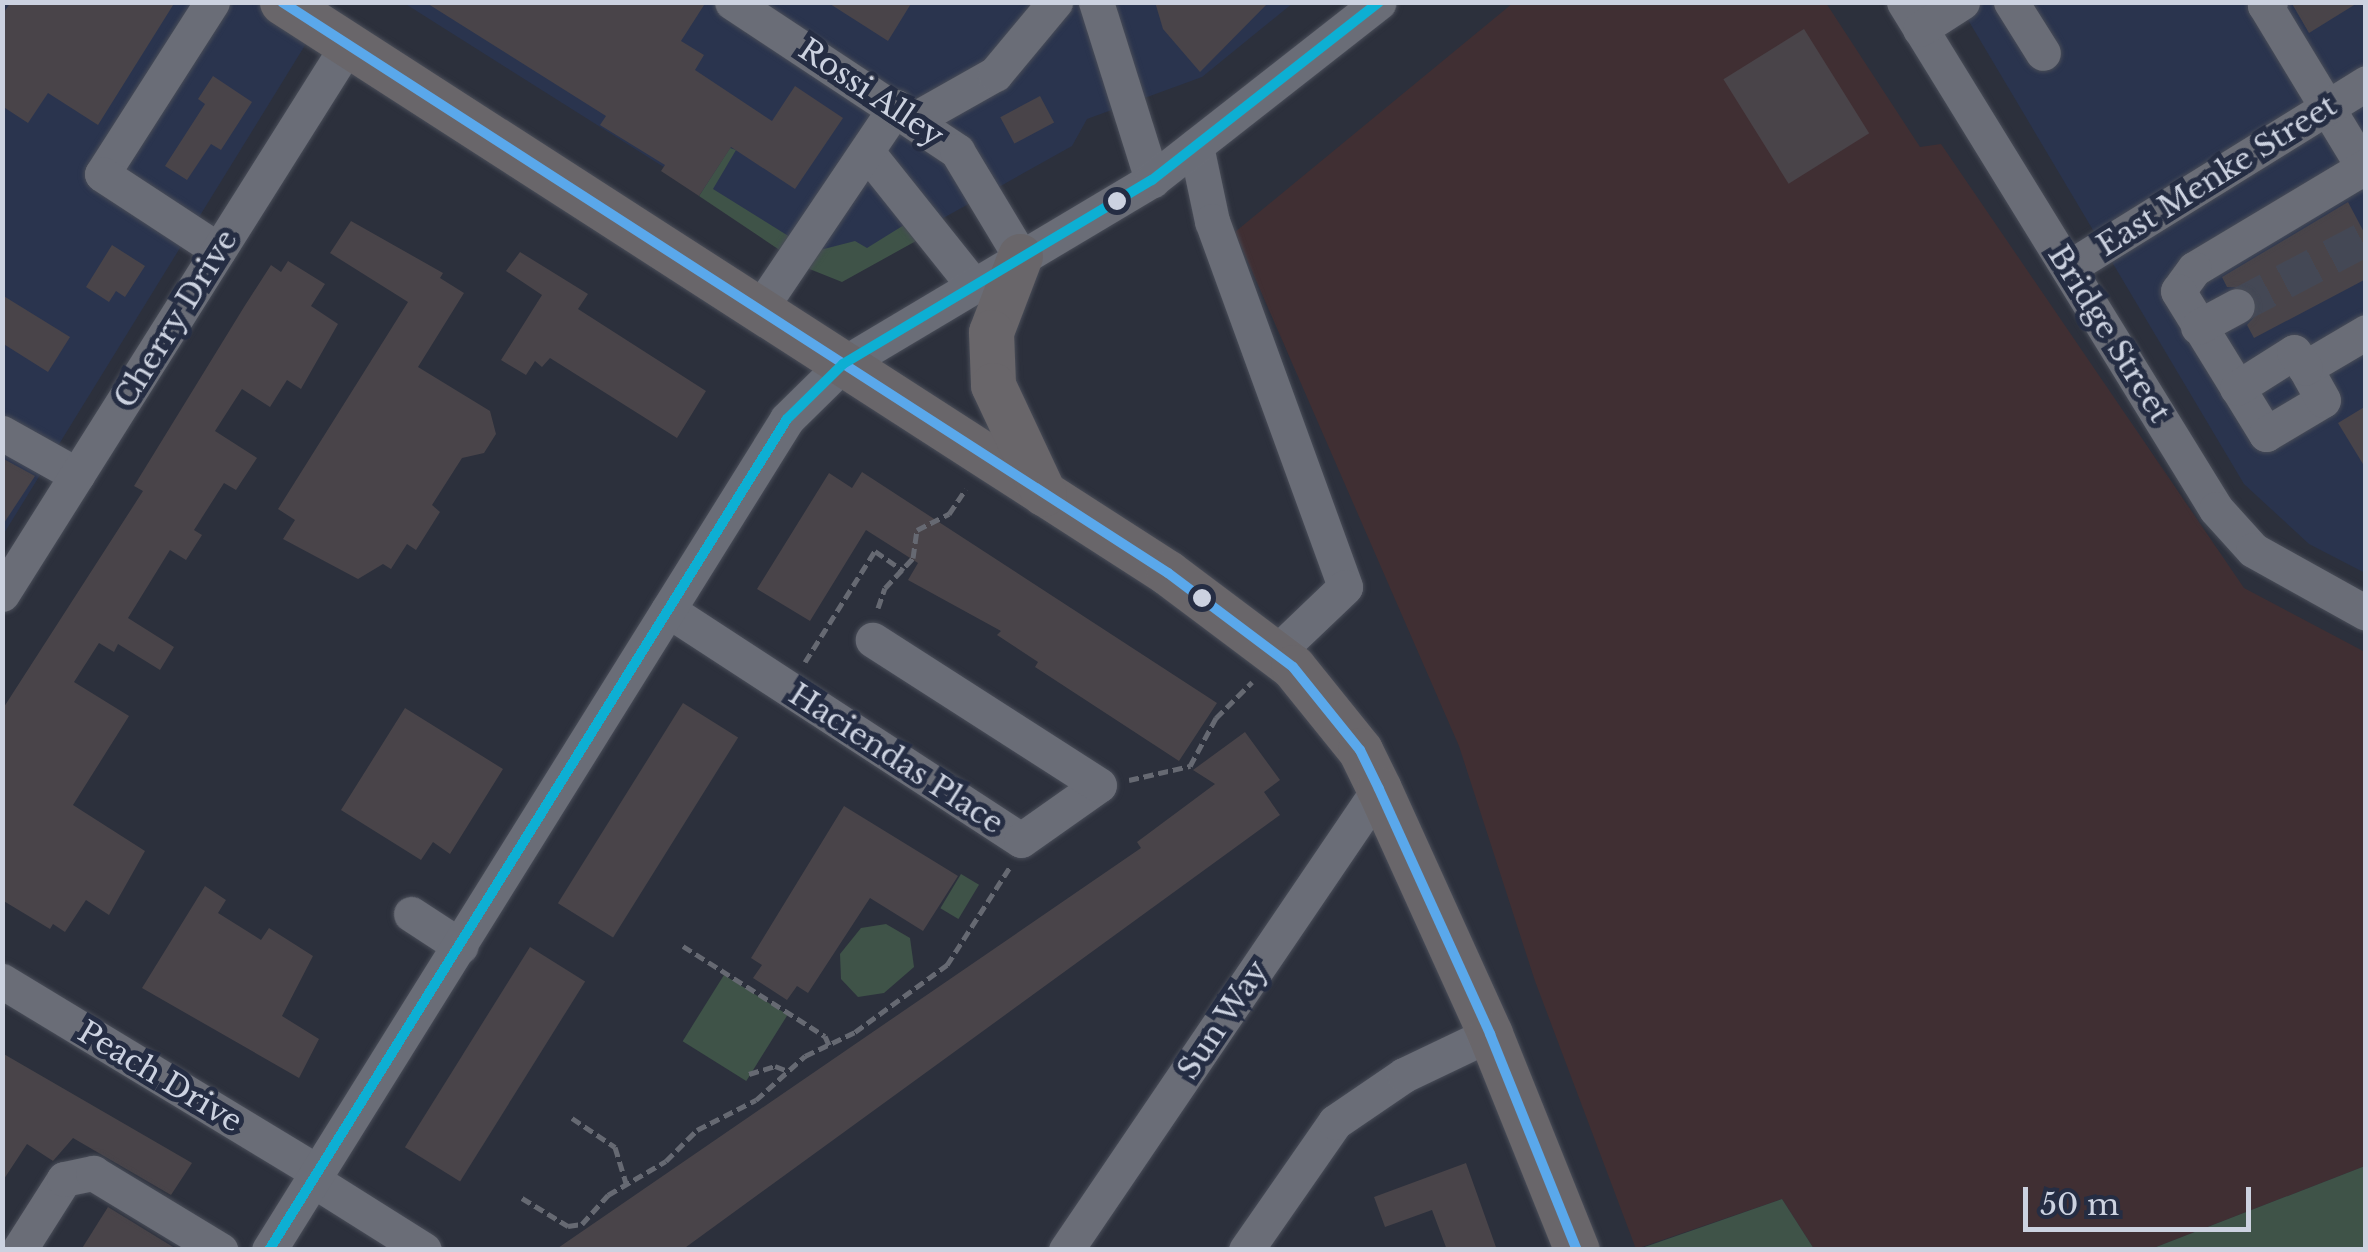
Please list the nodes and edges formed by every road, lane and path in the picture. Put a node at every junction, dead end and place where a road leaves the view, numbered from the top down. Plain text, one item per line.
1 (212, 2) edge
2 (282, 2) edge
3 (732, 2) edge
4 (1055, 2) edge
5 (1096, 2) edge
6 (1379, 2) edge
7 (1962, 2) edge
8 (2011, 2) edge
9 (2270, 2) edge
10 (1912, 16) edge
11 (348, 43) junction
12 (2042, 53) dead end
13 (2366, 83) edge
14 (2328, 107) junction
15 (906, 113) junction
16 (1196, 146) junction
17 (866, 152) junction
18 (2365, 169) edge
19 (1152, 180) junction
20 (218, 250) junction
21 (1020, 256) junction
22 (2068, 268) junction
23 (973, 285) junction
24 (2237, 306) tunnel mouth
25 (759, 310) junction
26 (2198, 327) junction
27 (2366, 332) edge
28 (842, 364) junction
29 (2305, 368) junction
30 (2237, 388) junction
31 (2, 433) edge
32 (986, 456) junction
33 (77, 475) junction
34 (1044, 494) junction
35 (904, 571) junction
36 (2, 594) edge
37 (668, 610) junction
38 (2366, 614) edge
39 (872, 640) joint
40 (1276, 653) junction
41 (788, 689) junction
42 (1099, 785) junction
43 (1379, 789) junction
44 (1021, 840) junction
45 (410, 914) dead end
46 (460, 946) junction
47 (683, 946) dead end
48 (2, 981) edge
49 (1490, 1034) junction
50 (828, 1044) junction
51 (788, 1071) junction
52 (750, 1074) dead end
53 (572, 1118) dead end
54 (315, 1176) junction
55 (626, 1183) junction
56 (522, 1198) dead end
57 (19, 1250) edge
58 (220, 1250) edge
59 (269, 1250) edge
60 (424, 1250) edge
61 (1066, 1250) edge
62 (1246, 1250) edge
63 (1577, 1250) edge

1 - 20 street
2 - 11 main road
3 - 15 street, Rossi Alley
4 - 15 street
5 - 19 street
6 - 16 street
7 - 10 street
8 - 12 street
9 - 14 street
10 - 22 street, Bridge Street
11 - 20 street, Cherry Drive
11 - 25 main road
13 - 14 street, East Menke Street
14 - 18 street
14 - 22 street, East Menke Street
15 - 17 street
15 - 21 street, Rossi Alley
16 - 19 street
16 - 40 street
17 - 23 street
17 - 25 street
18 - 26 street
19 - 21 street
20 - 33 street, Cherry Drive
21 - 23 street
21 - 34 main road
22 - 38 street, Bridge Street
23 - 28 street
24 - 26 street
25 - 28 main road
26 - 30 street
27 - 29 street
28 - 32 main road
28 - 37 street
29 - 30 street
29 - 30 street
31 - 33 street
32 - 34 main road
32 - 35 path
33 - 36 street, Cherry Drive
34 - 40 main road
35 - 39 path
35 - 41 path
37 - 41 street, Haciendas Place
37 - 46 street
39 - 42 street
40 - 42 path
40 - 43 main road
41 - 44 street, Haciendas Place
42 - 44 street, Haciendas Place
43 - 49 main road
43 - 61 street, Sun Way
44 - 50 path
45 - 46 street
46 - 54 street
47 - 50 path
48 - 54 street, Peach Drive
49 - 62 street
49 - 63 main road
50 - 51 path
51 - 52 path
51 - 55 path
53 - 55 path
54 - 59 street
54 - 60 street, Peach Drive
55 - 56 path
57 - 58 street

